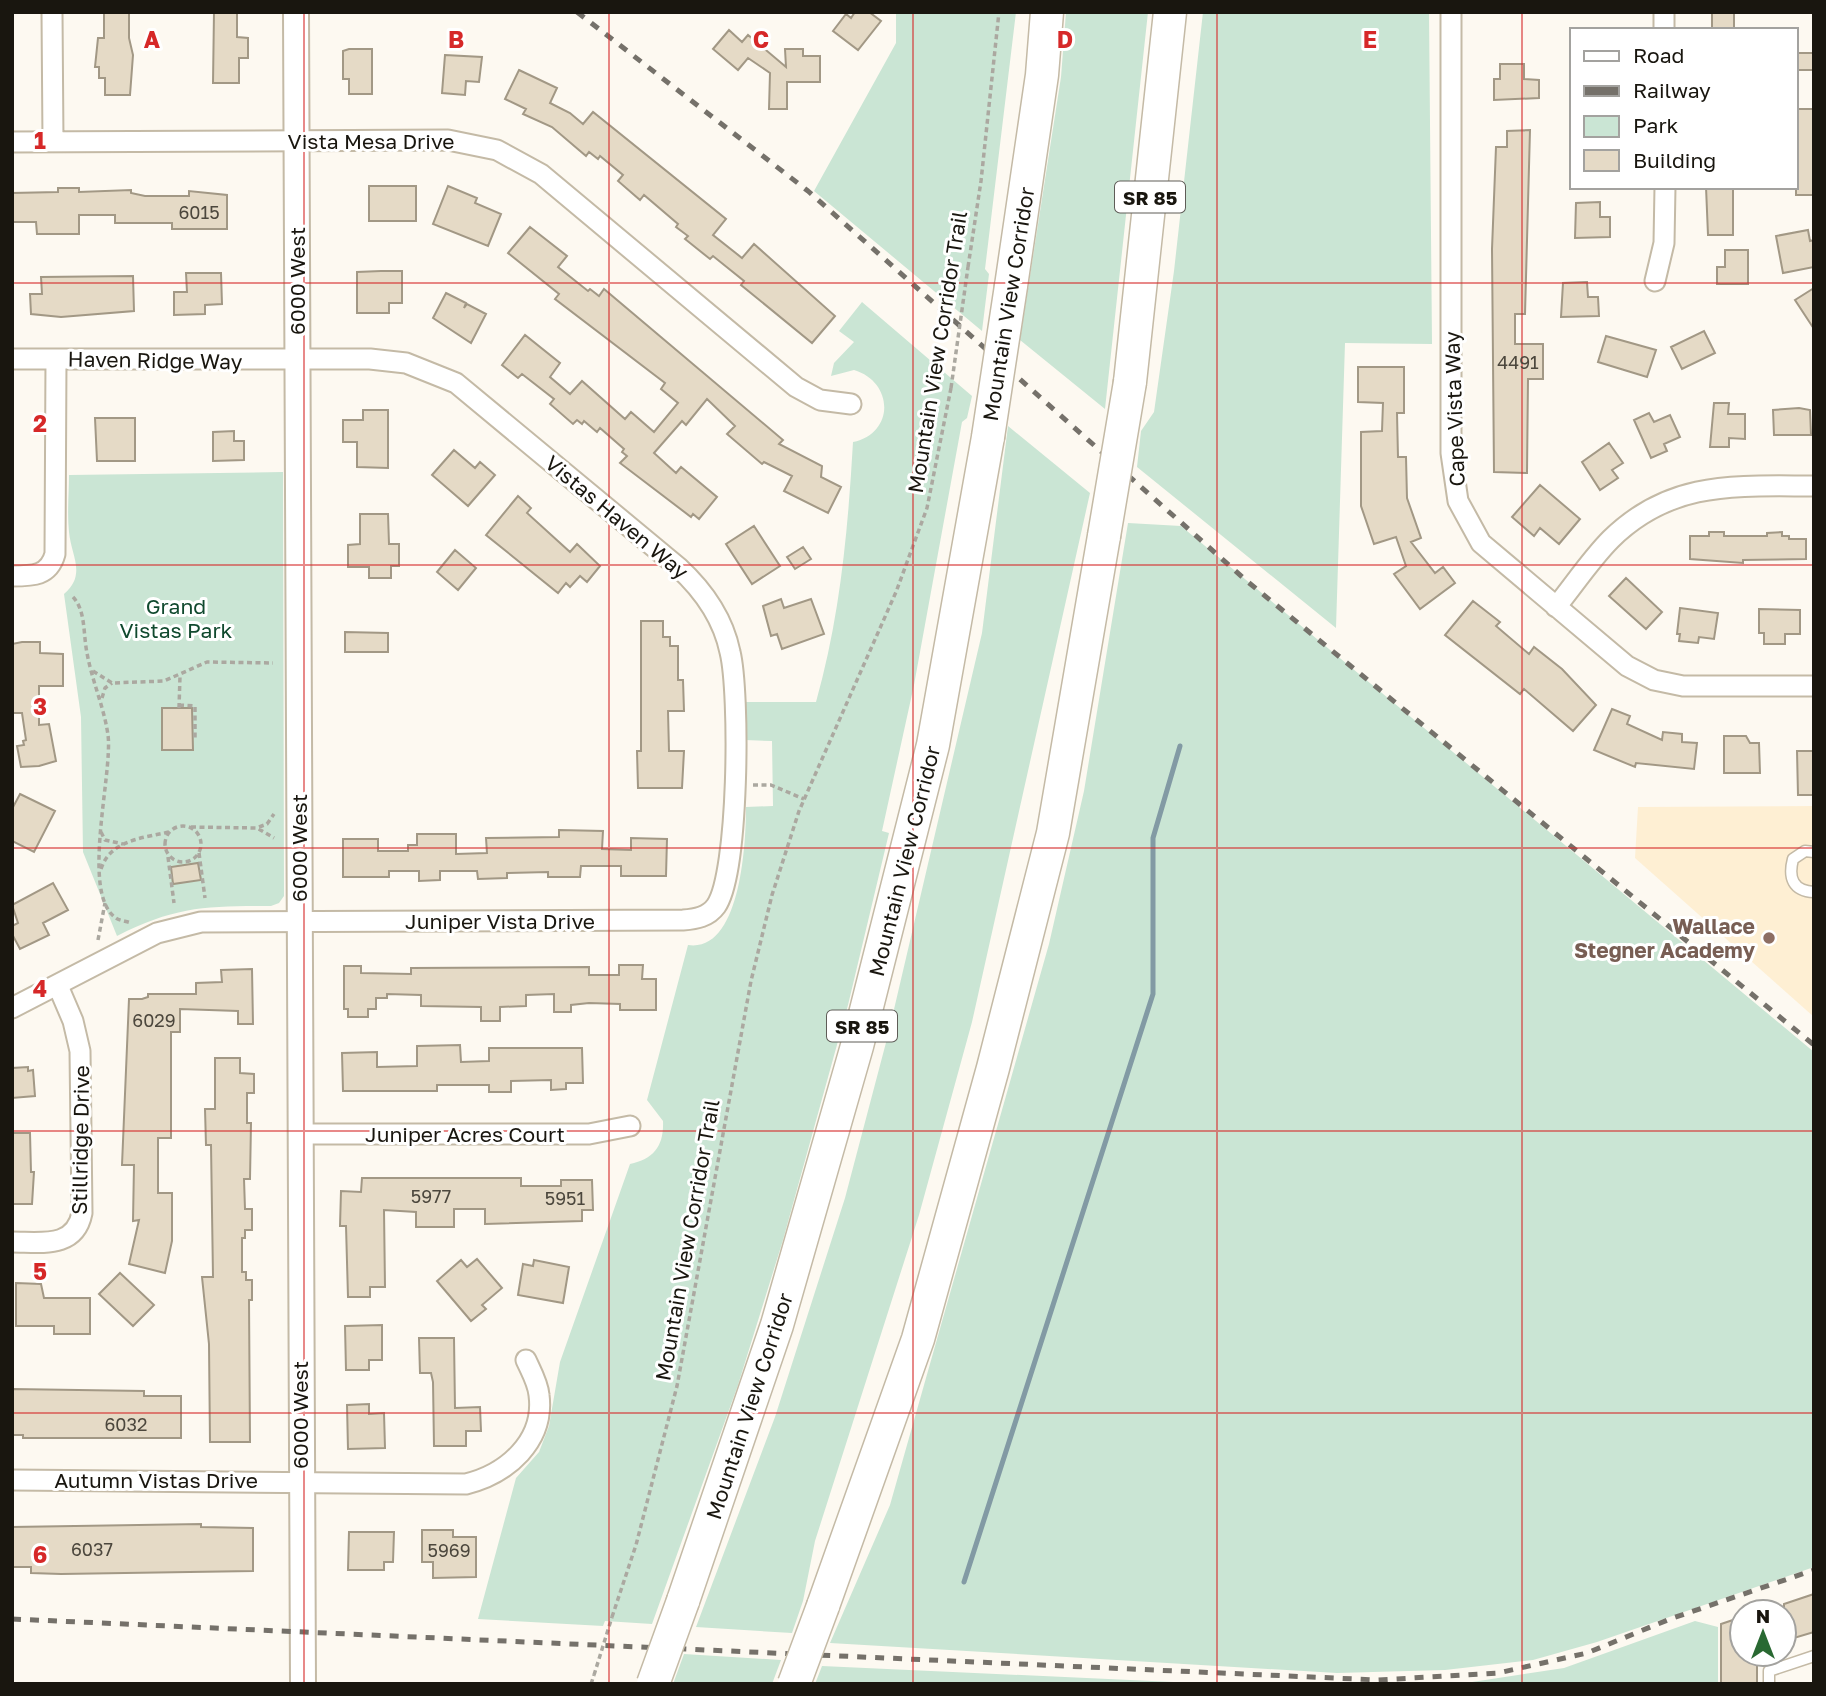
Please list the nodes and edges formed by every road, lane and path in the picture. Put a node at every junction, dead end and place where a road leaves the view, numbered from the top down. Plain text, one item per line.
1 (52, 12) edge
2 (296, 12) edge
3 (999, 12) edge
4 (1047, 12) edge
5 (1171, 12) edge
6 (1451, 12) edge
7 (297, 141) junction
8 (12, 142) edge
9 (53, 142) junction
10 (1665, 189) edge
11 (1655, 281) dead end
12 (12, 359) edge
13 (56, 359) junction
14 (297, 360) junction
15 (851, 404) dead end
16 (1814, 486) edge
17 (12, 576) edge
18 (73, 597) dead end
19 (1556, 607) junction
20 (273, 663) dead end
21 (92, 670) junction
22 (180, 676) junction
23 (112, 683) junction
24 (1814, 686) edge
25 (101, 700) junction
26 (195, 739) dead end
27 (771, 785) dead end
28 (804, 799) junction
29 (274, 814) dead end
30 (190, 827) junction
31 (257, 828) junction
32 (100, 830) junction
33 (169, 832) junction
34 (274, 838) dead end
35 (123, 845) junction
36 (1814, 852) edge
37 (199, 853) junction
38 (168, 855) junction
39 (100, 874) junction
40 (1814, 892) edge
41 (205, 898) dead end
42 (105, 901) junction
43 (174, 903) dead end
44 (700, 918) joint
45 (299, 921) junction
46 (131, 923) dead end
47 (98, 940) dead end
48 (58, 986) junction
49 (12, 1008) edge
50 (631, 1126) dead end
51 (300, 1134) junction
52 (12, 1242) edge
53 (526, 1360) dead end
54 (12, 1480) edge
55 (301, 1482) junction
56 (1814, 1656) edge
57 (303, 1684) edge
58 (591, 1684) edge
59 (653, 1684) edge
60 (794, 1684) edge
61 (1769, 1684) edge

1 - 9 street
2 - 7 street, 6000 West
3 - 28 path, Mountain View Corridor Trail, bridge
4 - 59 highway, Mountain View Corridor / SR 85, bridge
5 - 60 highway, SR 85, bridge
6 - 19 street, Cape Vista Way
7 - 9 street, Vista Mesa Drive
7 - 14 street, 6000 West
7 - 15 street, Vista Mesa Drive
8 - 9 street, Vista Mesa Drive
10 - 11 street
12 - 13 street, Haven Ridge Way
13 - 14 street, Haven Ridge Way
13 - 17 street
14 - 44 street, Vistas Haven Way
14 - 45 street, 6000 West
16 - 19 street
18 - 21 path
19 - 24 street, Cape Vista Way
20 - 22 path
21 - 23 path
21 - 25 path
22 - 23 path
22 - 26 path
23 - 25 path
25 - 32 path
27 - 28 path
28 - 58 path, Mountain View Corridor Trail, bridge
29 - 31 path
30 - 31 path
30 - 33 path
30 - 37 path
31 - 34 path
32 - 35 path
32 - 39 path
33 - 35 path
33 - 38 path
35 - 39 path
36 - 40 lane
37 - 38 path
37 - 41 path
38 - 43 path
39 - 42 path
42 - 46 path
42 - 47 path
44 - 45 street, Juniper Vista Drive
45 - 48 street, Juniper Vista Drive
45 - 51 street, 6000 West
48 - 49 street, Juniper Vista Drive
48 - 52 street, Stillridge Drive
50 - 51 street, Juniper Acres Court
51 - 55 street, 6000 West
53 - 55 street, Autumn Vistas Drive
54 - 55 street, Autumn Vistas Drive
55 - 57 street, 6000 West
56 - 61 lane

